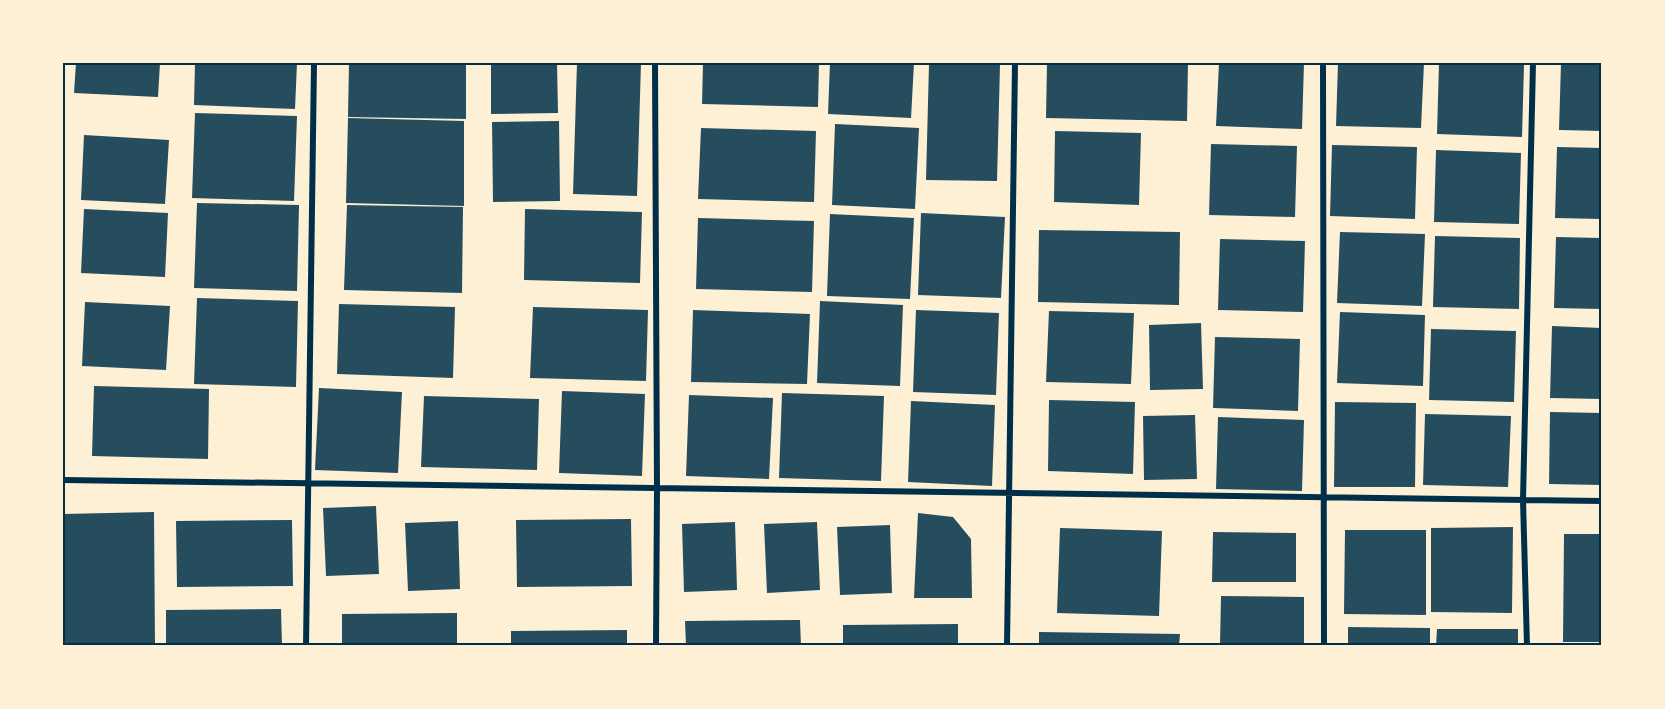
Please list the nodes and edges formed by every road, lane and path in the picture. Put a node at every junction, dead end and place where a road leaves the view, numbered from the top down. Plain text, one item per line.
1 (314, 63) edge
2 (655, 63) edge
3 (1015, 63) edge
4 (1323, 63) edge
5 (1533, 63) edge
6 (63, 480) edge
7 (308, 484) junction
8 (657, 489) junction
9 (1009, 493) junction
10 (1323, 497) junction
11 (1523, 500) junction
12 (1602, 501) edge
13 (306, 646) edge
14 (656, 646) edge
15 (1007, 646) edge
16 (1324, 646) edge
17 (1527, 646) edge

1 - 7 street
2 - 8 street
3 - 9 street
4 - 10 street
5 - 11 street
6 - 7 street
7 - 8 street
7 - 13 street
8 - 9 street
8 - 14 street
9 - 10 street
9 - 15 street
10 - 11 street
10 - 16 street
11 - 12 street
11 - 17 street

